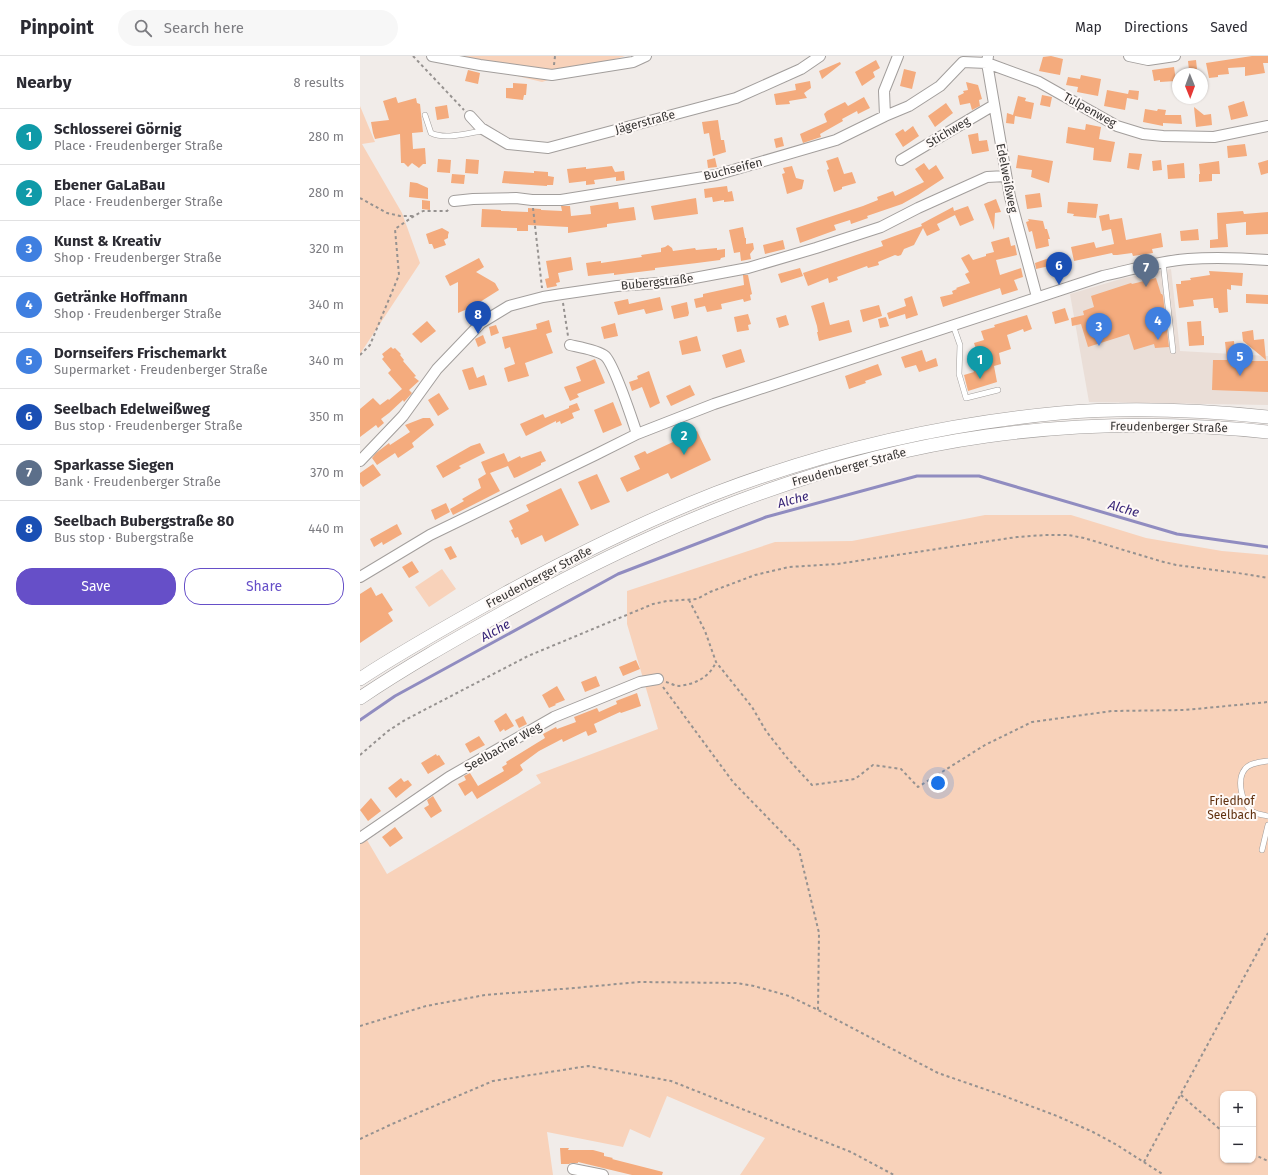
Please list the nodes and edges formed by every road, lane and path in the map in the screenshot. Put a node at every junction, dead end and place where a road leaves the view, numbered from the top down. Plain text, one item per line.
1 (413, 56) edge
2 (432, 56) edge
3 (646, 56) edge
4 (820, 56) edge
5 (898, 56) edge
6 (1129, 56) edge
7 (1175, 56) edge
8 (988, 60) edge
9 (994, 105) junction
10 (425, 115) dead end
11 (470, 116) joint
12 (885, 116) junction
13 (1268, 126) edge
14 (486, 130) junction
15 (901, 160) dead end
16 (1006, 176) junction
17 (360, 198) edge
18 (532, 200) junction
19 (454, 201) joint
20 (414, 216) junction
21 (1268, 260) edge
22 (1163, 262) junction
23 (562, 294) junction
24 (543, 297) junction
25 (1037, 297) junction
26 (953, 324) junction
27 (570, 345) joint
28 (1173, 352) dead end
29 (360, 355) edge
30 (998, 390) dead end
31 (1268, 417) edge
32 (1268, 432) edge
33 (637, 434) junction
34 (360, 461) edge
35 (360, 577) edge
36 (1268, 578) edge
37 (689, 600) junction
38 (716, 662) junction
39 (360, 679) edge
40 (658, 679) junction
41 (360, 698) edge
42 (1268, 702) edge
43 (360, 755) edge
44 (1268, 761) edge
45 (1268, 816) edge
46 (1268, 828) edge
47 (360, 838) edge
48 (1266, 841) edge
49 (1262, 850) dead end
50 (1268, 933) edge
51 (818, 1010) junction
52 (360, 1026) edge
53 (1181, 1095) junction
54 (1220, 1129) edge
55 (360, 1139) edge
56 (1256, 1155) edge
57 (1268, 1161) edge
58 (1144, 1162) junction
59 (573, 1169) dead end
60 (603, 1175) edge
61 (894, 1175) edge
62 (1164, 1175) edge

1 - 11 path
2 - 3 street
4 - 14 street, Jägerstraße
5 - 12 street
6 - 7 street
8 - 9 street, Edelweißweg
8 - 12 street, Buchseifen
8 - 13 street, Tulpenweg
9 - 15 street, Stichweg
9 - 16 street, Edelweißweg
10 - 14 lane
11 - 14 street, Jägerstraße
12 - 18 street, Buchseifen
16 - 23 street, Bubergstraße
16 - 25 street, Edelweißweg
17 - 20 path
18 - 19 street, Buchseifen
18 - 24 path
19 - 20 path
20 - 29 path
21 - 22 street
22 - 25 street
22 - 28 lane
23 - 24 street, Bubergstraße
23 - 27 path
24 - 34 street, Bubergstraße
25 - 26 street
26 - 30 lane
26 - 33 street
27 - 33 street
31 - 39 main road, Freudenberger Straße
32 - 41 main road, Freudenberger Straße
33 - 35 street
36 - 37 path
37 - 38 path
37 - 43 path
38 - 40 path
38 - 42 path
40 - 47 street, Seelbacher Weg
40 - 51 path
44 - 45 lane
46 - 48 lane
48 - 49 lane
50 - 53 path
51 - 52 path
51 - 58 path
53 - 54 path
53 - 58 path
55 - 61 path
56 - 57 path
58 - 62 path
59 - 60 street

